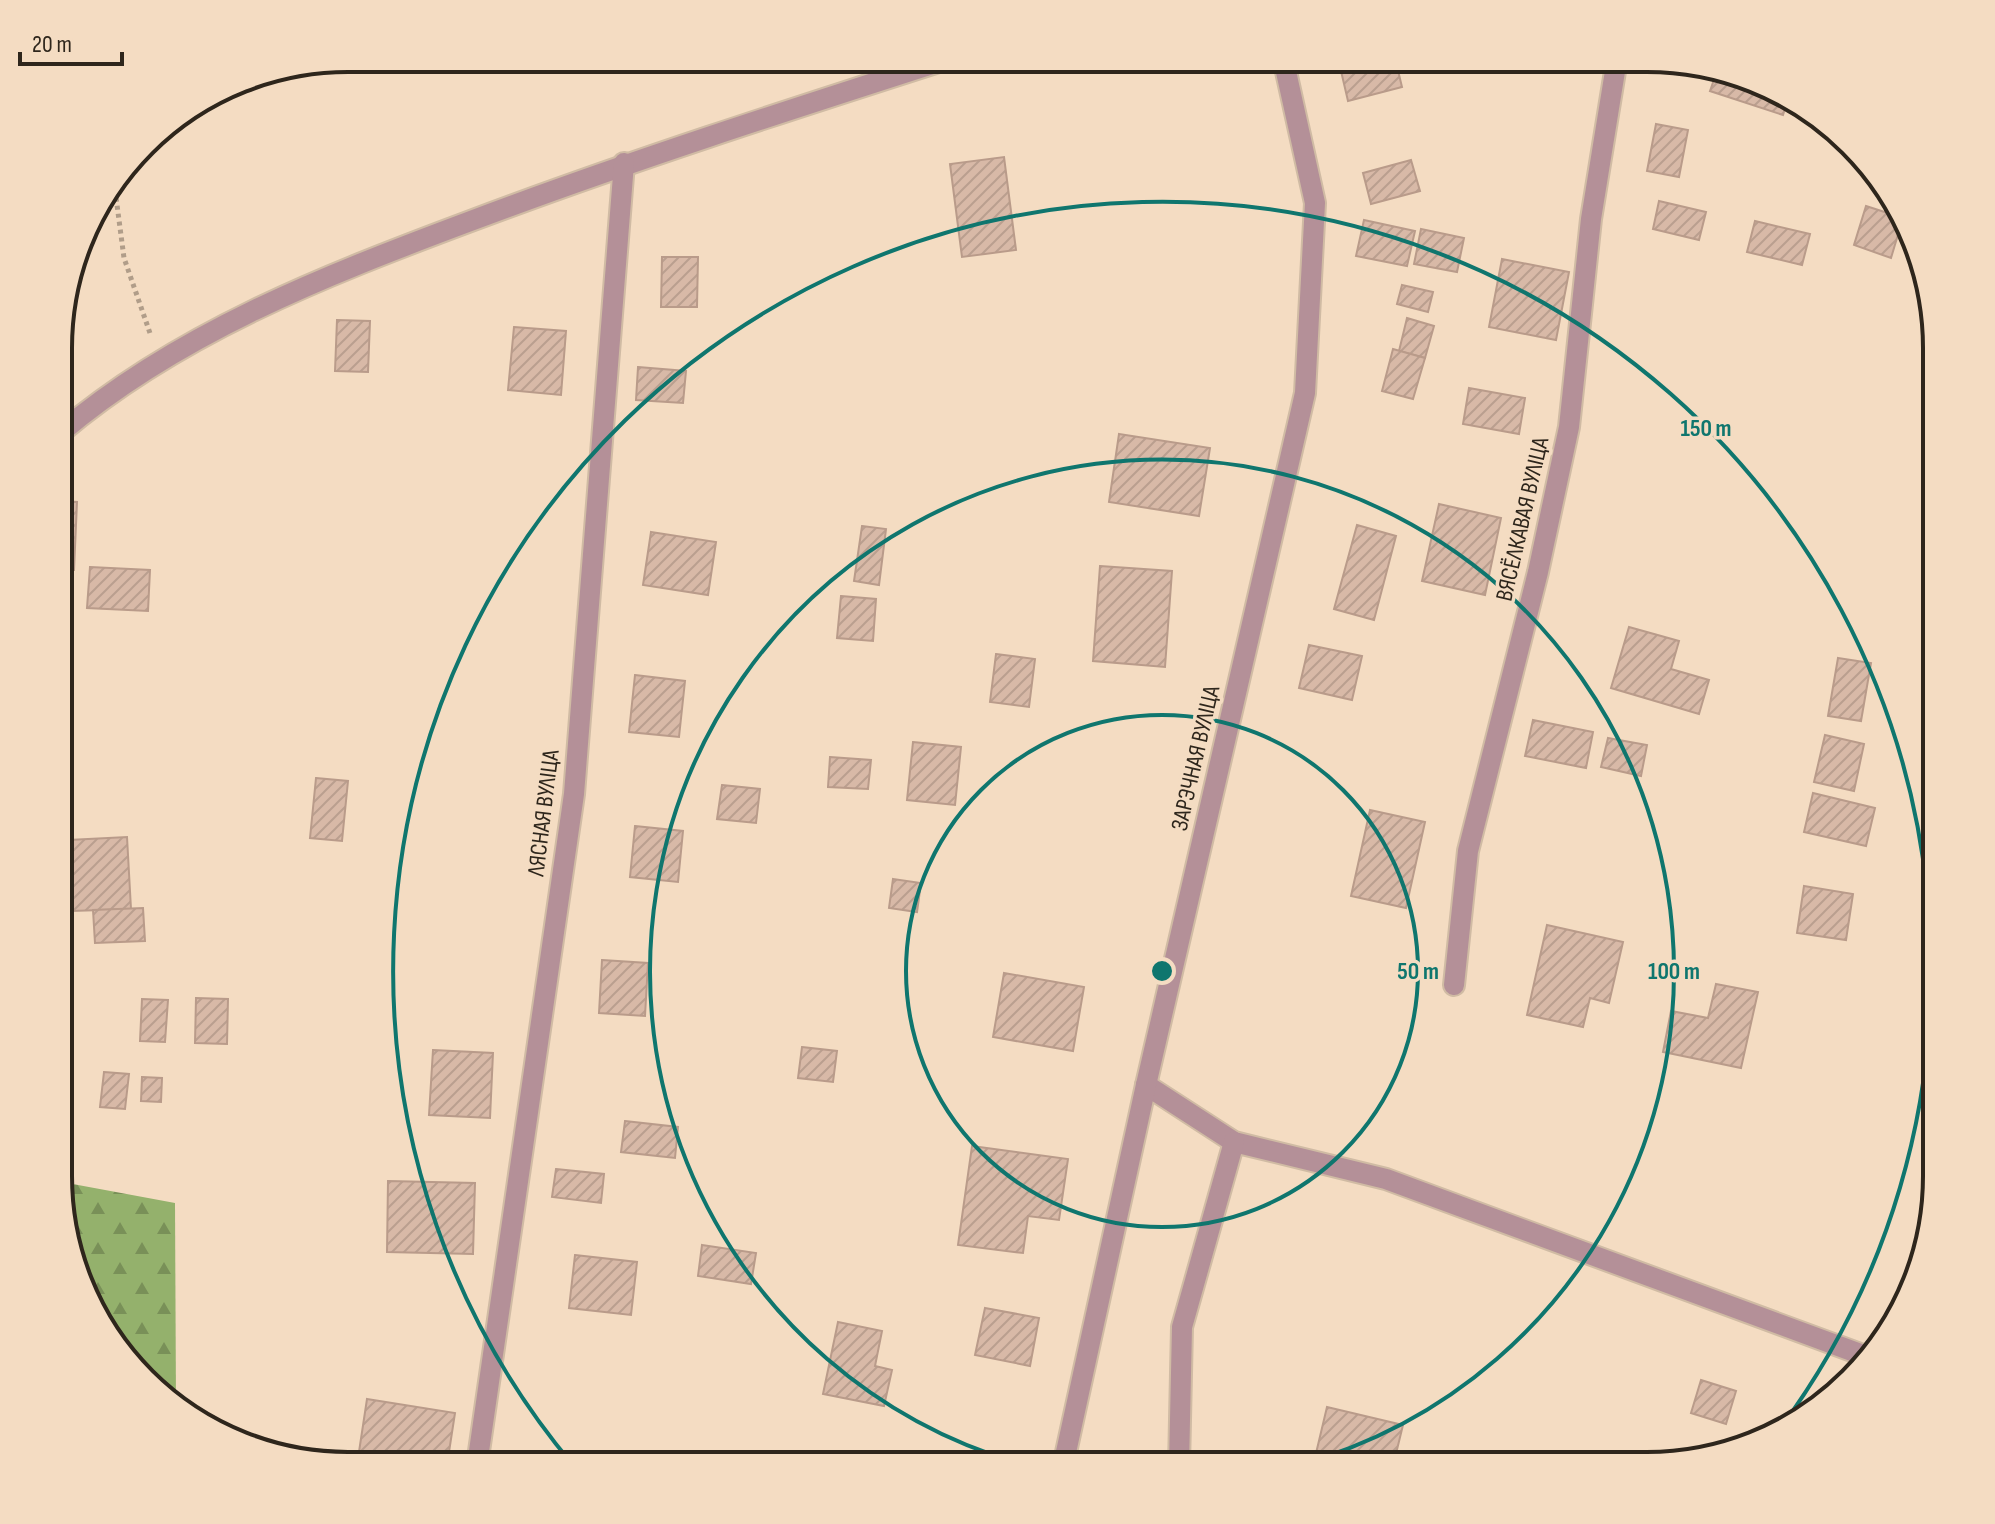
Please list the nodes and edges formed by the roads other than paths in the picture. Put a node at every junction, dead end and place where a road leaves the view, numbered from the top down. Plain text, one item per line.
1 (906, 72) edge
2 (1286, 73) edge
3 (1615, 73) edge
4 (624, 163) junction
5 (72, 423) edge
6 (1454, 985) dead end
7 (1146, 1085) junction
8 (1234, 1142) junction
9 (1859, 1353) edge
10 (479, 1451) edge
11 (1066, 1452) edge
12 (1179, 1452) edge

1 - 4 street
2 - 7 street, ЗАРЭЧНАЯ ВУЛІЦА
3 - 6 street, ВЯСЁЛКАВАЯ ВУЛІЦА
4 - 5 street
4 - 10 street, ЛЯСНАЯ ВУЛІЦА
7 - 8 street
7 - 11 street, ЗАРЭЧНАЯ ВУЛІЦА
8 - 9 street
8 - 12 street

